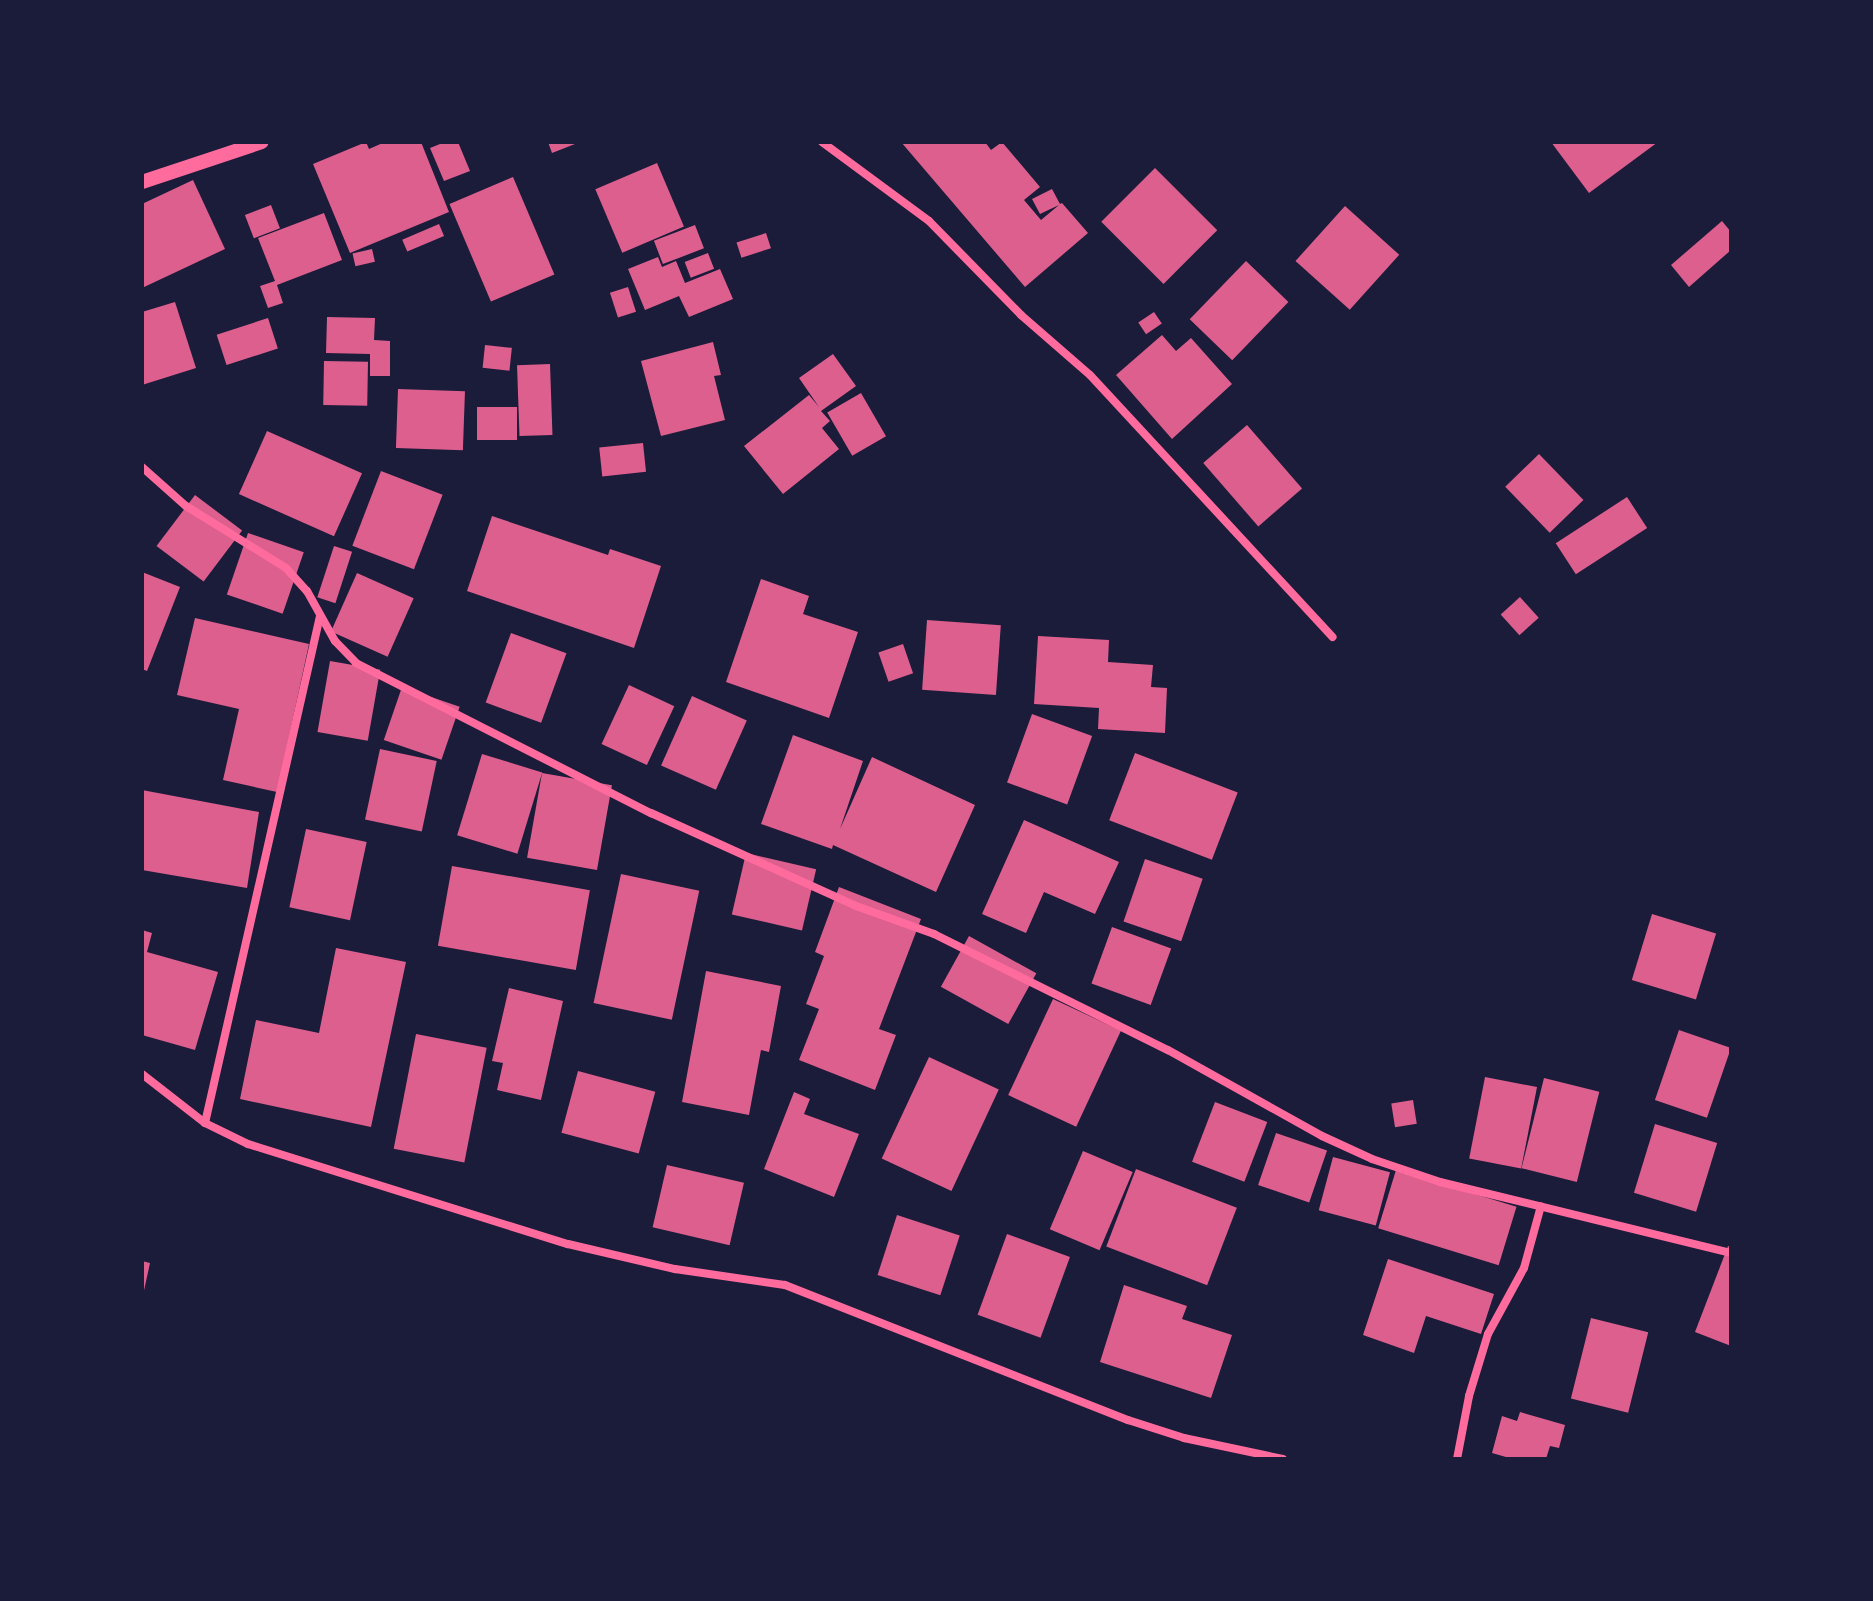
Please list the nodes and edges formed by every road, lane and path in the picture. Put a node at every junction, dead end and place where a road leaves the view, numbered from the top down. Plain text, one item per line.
1 (262, 142) edge
2 (822, 142) edge
3 (142, 182) edge
4 (142, 467) edge
5 (321, 615) junction
6 (1333, 637) dead end
7 (142, 1074) edge
8 (205, 1123) junction
9 (1541, 1206) junction
10 (1731, 1253) edge
11 (1283, 1459) edge
12 (1457, 1459) edge

1 - 3 street
2 - 6 street
4 - 5 street
5 - 8 street
5 - 9 street
7 - 8 street
8 - 11 street
9 - 10 street
9 - 12 street

